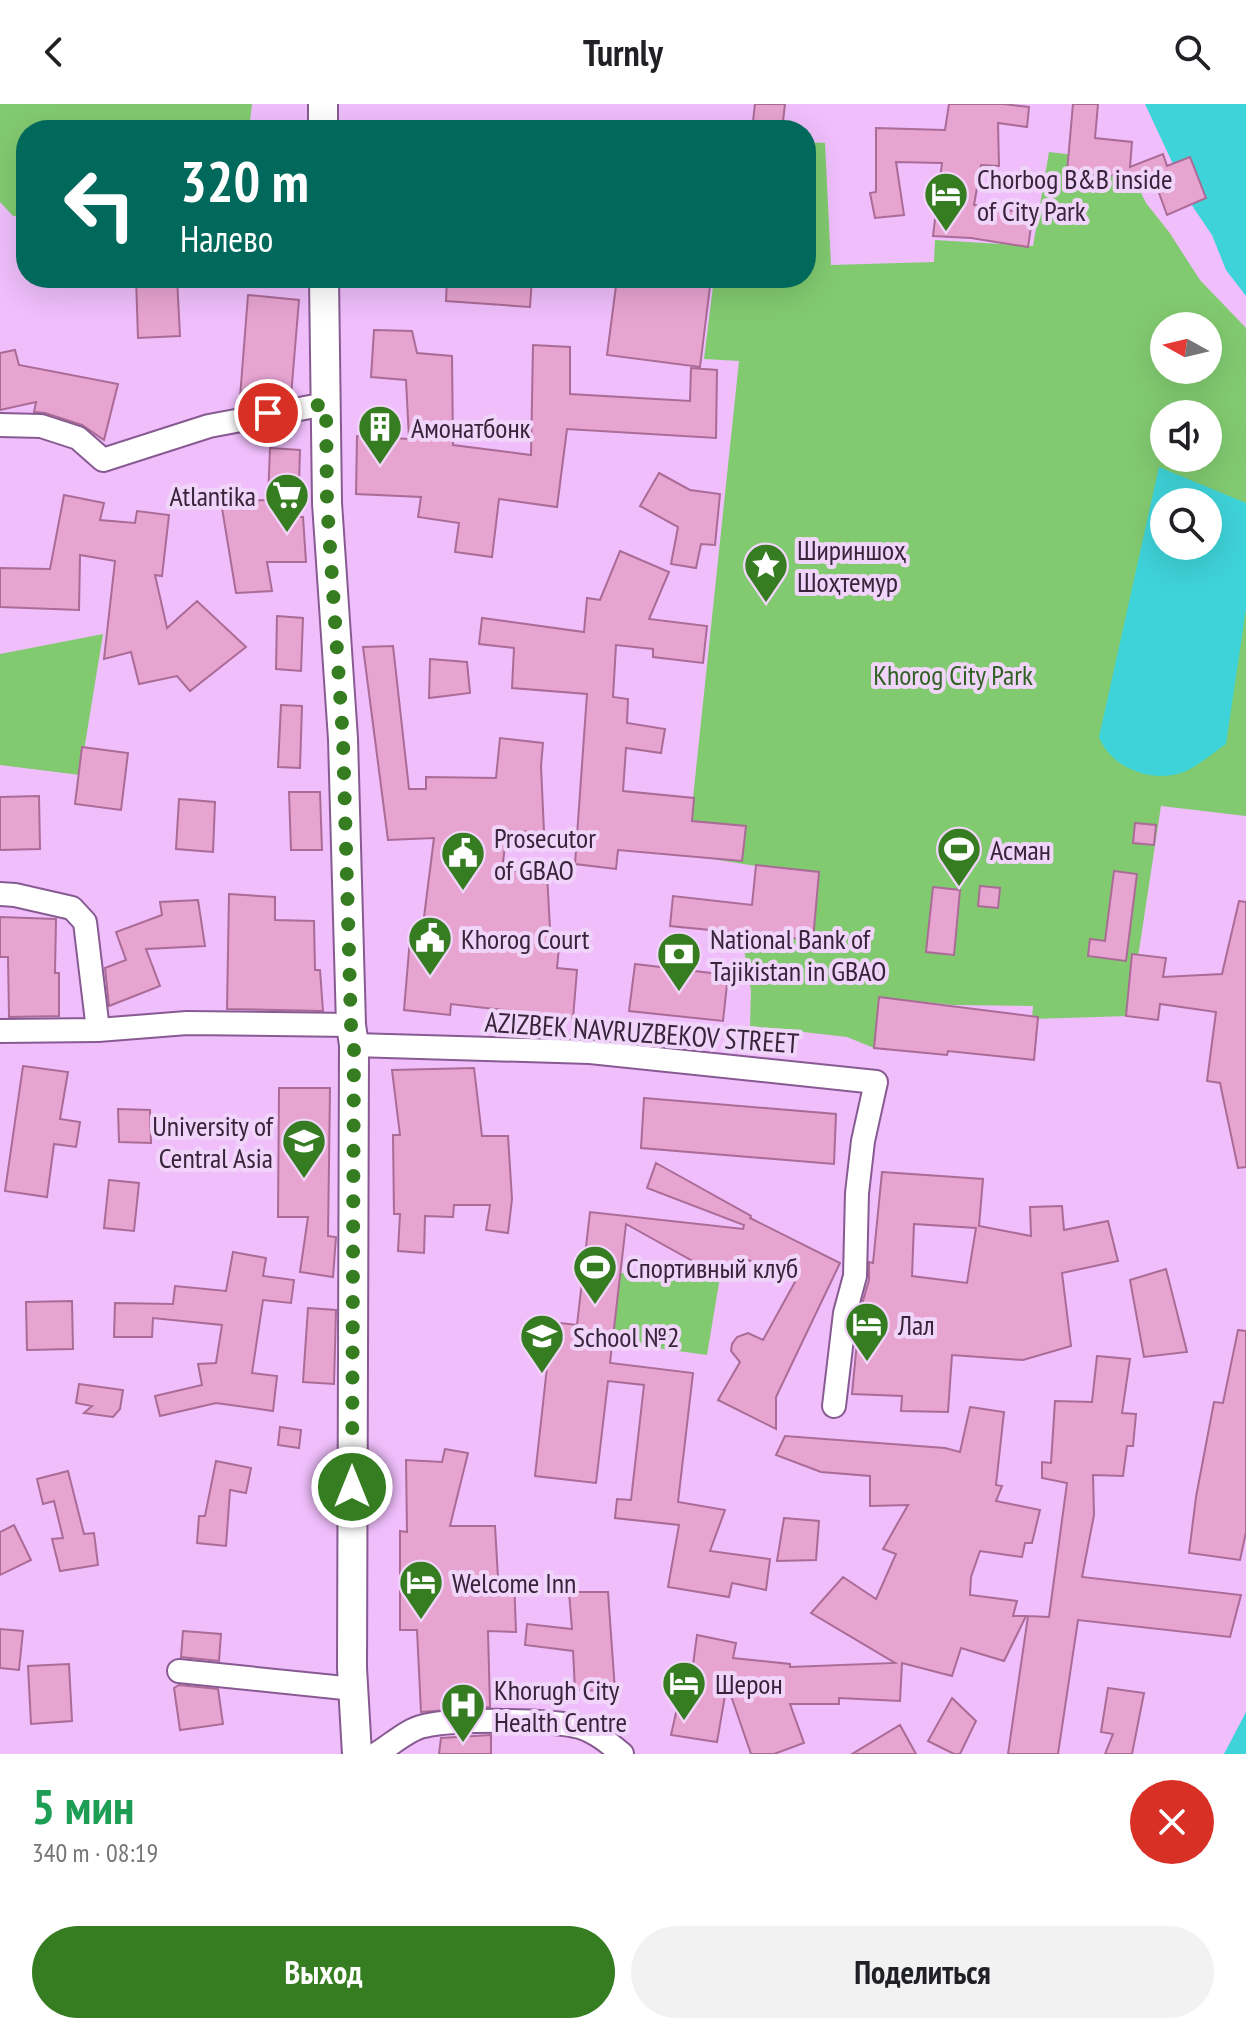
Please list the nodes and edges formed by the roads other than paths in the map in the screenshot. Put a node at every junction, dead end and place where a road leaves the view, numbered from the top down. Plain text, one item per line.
1 (324, 288) edge
2 (326, 404) junction
3 (0, 425) edge
4 (0, 894) edge
5 (98, 1030) junction
6 (0, 1031) edge
7 (353, 1035) junction
8 (834, 1406) dead end
9 (179, 1671) dead end
10 (354, 1689) junction
11 (357, 1754) edge
12 (376, 1754) edge
13 (622, 1754) edge

1 - 2 main road
2 - 3 street
2 - 7 main road
4 - 5 street
5 - 6 street
5 - 7 street
7 - 8 street, AZIZBEK NAVRUZBEKOV STREET
7 - 10 main road
9 - 10 street
10 - 11 main road
12 - 13 street

